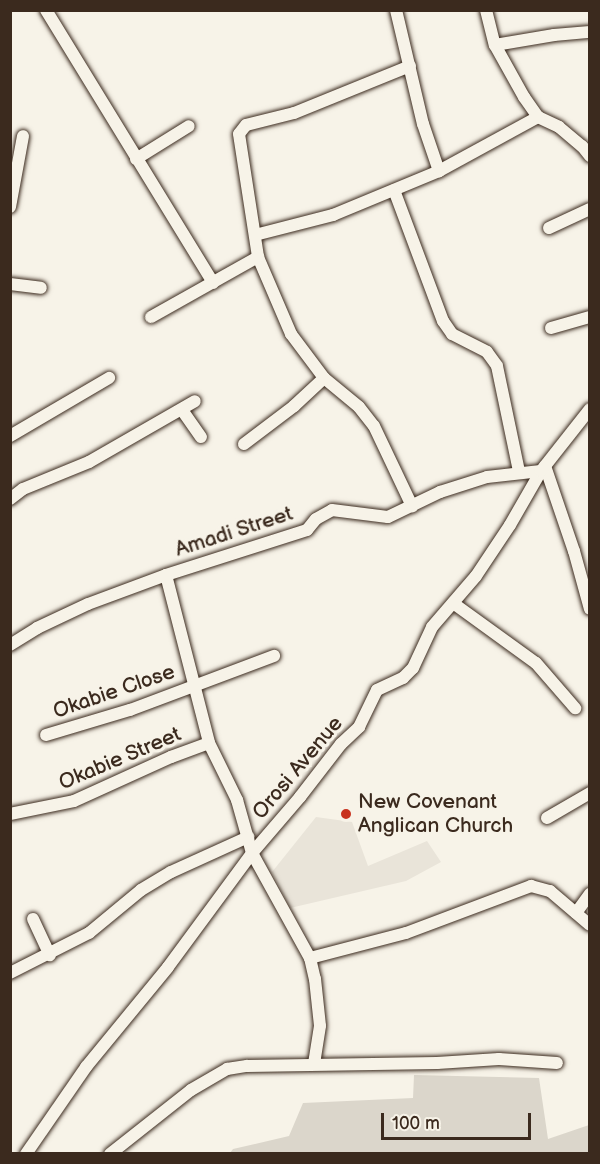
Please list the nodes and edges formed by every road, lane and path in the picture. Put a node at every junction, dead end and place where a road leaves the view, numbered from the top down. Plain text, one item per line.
1 (46, 10) edge
2 (396, 10) edge
3 (486, 10) edge
4 (590, 32) edge
5 (495, 45) junction
6 (410, 66) junction
7 (538, 117) junction
8 (189, 126) dead end
9 (23, 136) dead end
10 (590, 156) edge
11 (136, 159) junction
12 (439, 171) junction
13 (394, 190) junction
14 (10, 207) edge
15 (590, 209) edge
16 (549, 228) dead end
17 (255, 235) junction
18 (258, 257) junction
19 (213, 283) junction
20 (10, 284) edge
21 (41, 288) dead end
22 (151, 317) dead end
23 (590, 317) edge
24 (551, 328) dead end
25 (109, 378) dead end
26 (324, 378) junction
27 (195, 401) dead end
28 (590, 409) edge
29 (182, 410) junction
30 (10, 436) edge
31 (201, 437) dead end
32 (244, 444) dead end
33 (543, 469) junction
34 (519, 471) junction
35 (10, 500) edge
36 (412, 506) junction
37 (166, 575) junction
38 (453, 603) junction
39 (590, 609) edge
40 (10, 645) edge
41 (274, 656) dead end
42 (193, 686) junction
43 (574, 708) dead end
44 (46, 735) dead end
45 (209, 743) junction
46 (590, 793) edge
47 (10, 814) edge
48 (547, 818) dead end
49 (248, 837) junction
50 (252, 852) junction
51 (590, 894) edge
52 (576, 913) junction
53 (33, 919) dead end
54 (590, 925) edge
55 (50, 955) junction
56 (310, 957) junction
57 (10, 973) edge
58 (557, 1063) dead end
59 (314, 1064) junction
60 (26, 1154) edge
61 (110, 1154) edge

1 - 11 street
2 - 6 street
3 - 5 street
4 - 5 street
5 - 7 street
6 - 12 street
6 - 17 street
7 - 10 street
7 - 12 street
8 - 11 street
9 - 14 street
11 - 19 street
12 - 13 street
13 - 17 street
13 - 34 street
15 - 16 street
17 - 18 street
18 - 19 street
18 - 26 street
19 - 22 street
20 - 21 street
23 - 24 street
25 - 30 street
26 - 32 street
26 - 36 street
27 - 29 street
28 - 33 street, Orosi Avenue
29 - 31 street
29 - 35 street
33 - 34 street, Amadi Street
33 - 38 street, Orosi Avenue
33 - 39 street
34 - 36 street, Amadi Street
36 - 37 street, Amadi Street
37 - 40 street, Amadi Street
37 - 42 street
38 - 43 street
38 - 50 street, Orosi Avenue
41 - 42 street, Okabie Close
42 - 44 street, Okabie Close
42 - 45 street
45 - 47 street, Okabie Street
45 - 49 street
46 - 48 street
49 - 50 street
49 - 55 street
50 - 56 street
50 - 60 street, Orosi Avenue
51 - 52 street
52 - 54 street
52 - 56 street
53 - 55 street
55 - 57 street
56 - 59 street
58 - 59 street
59 - 61 street

